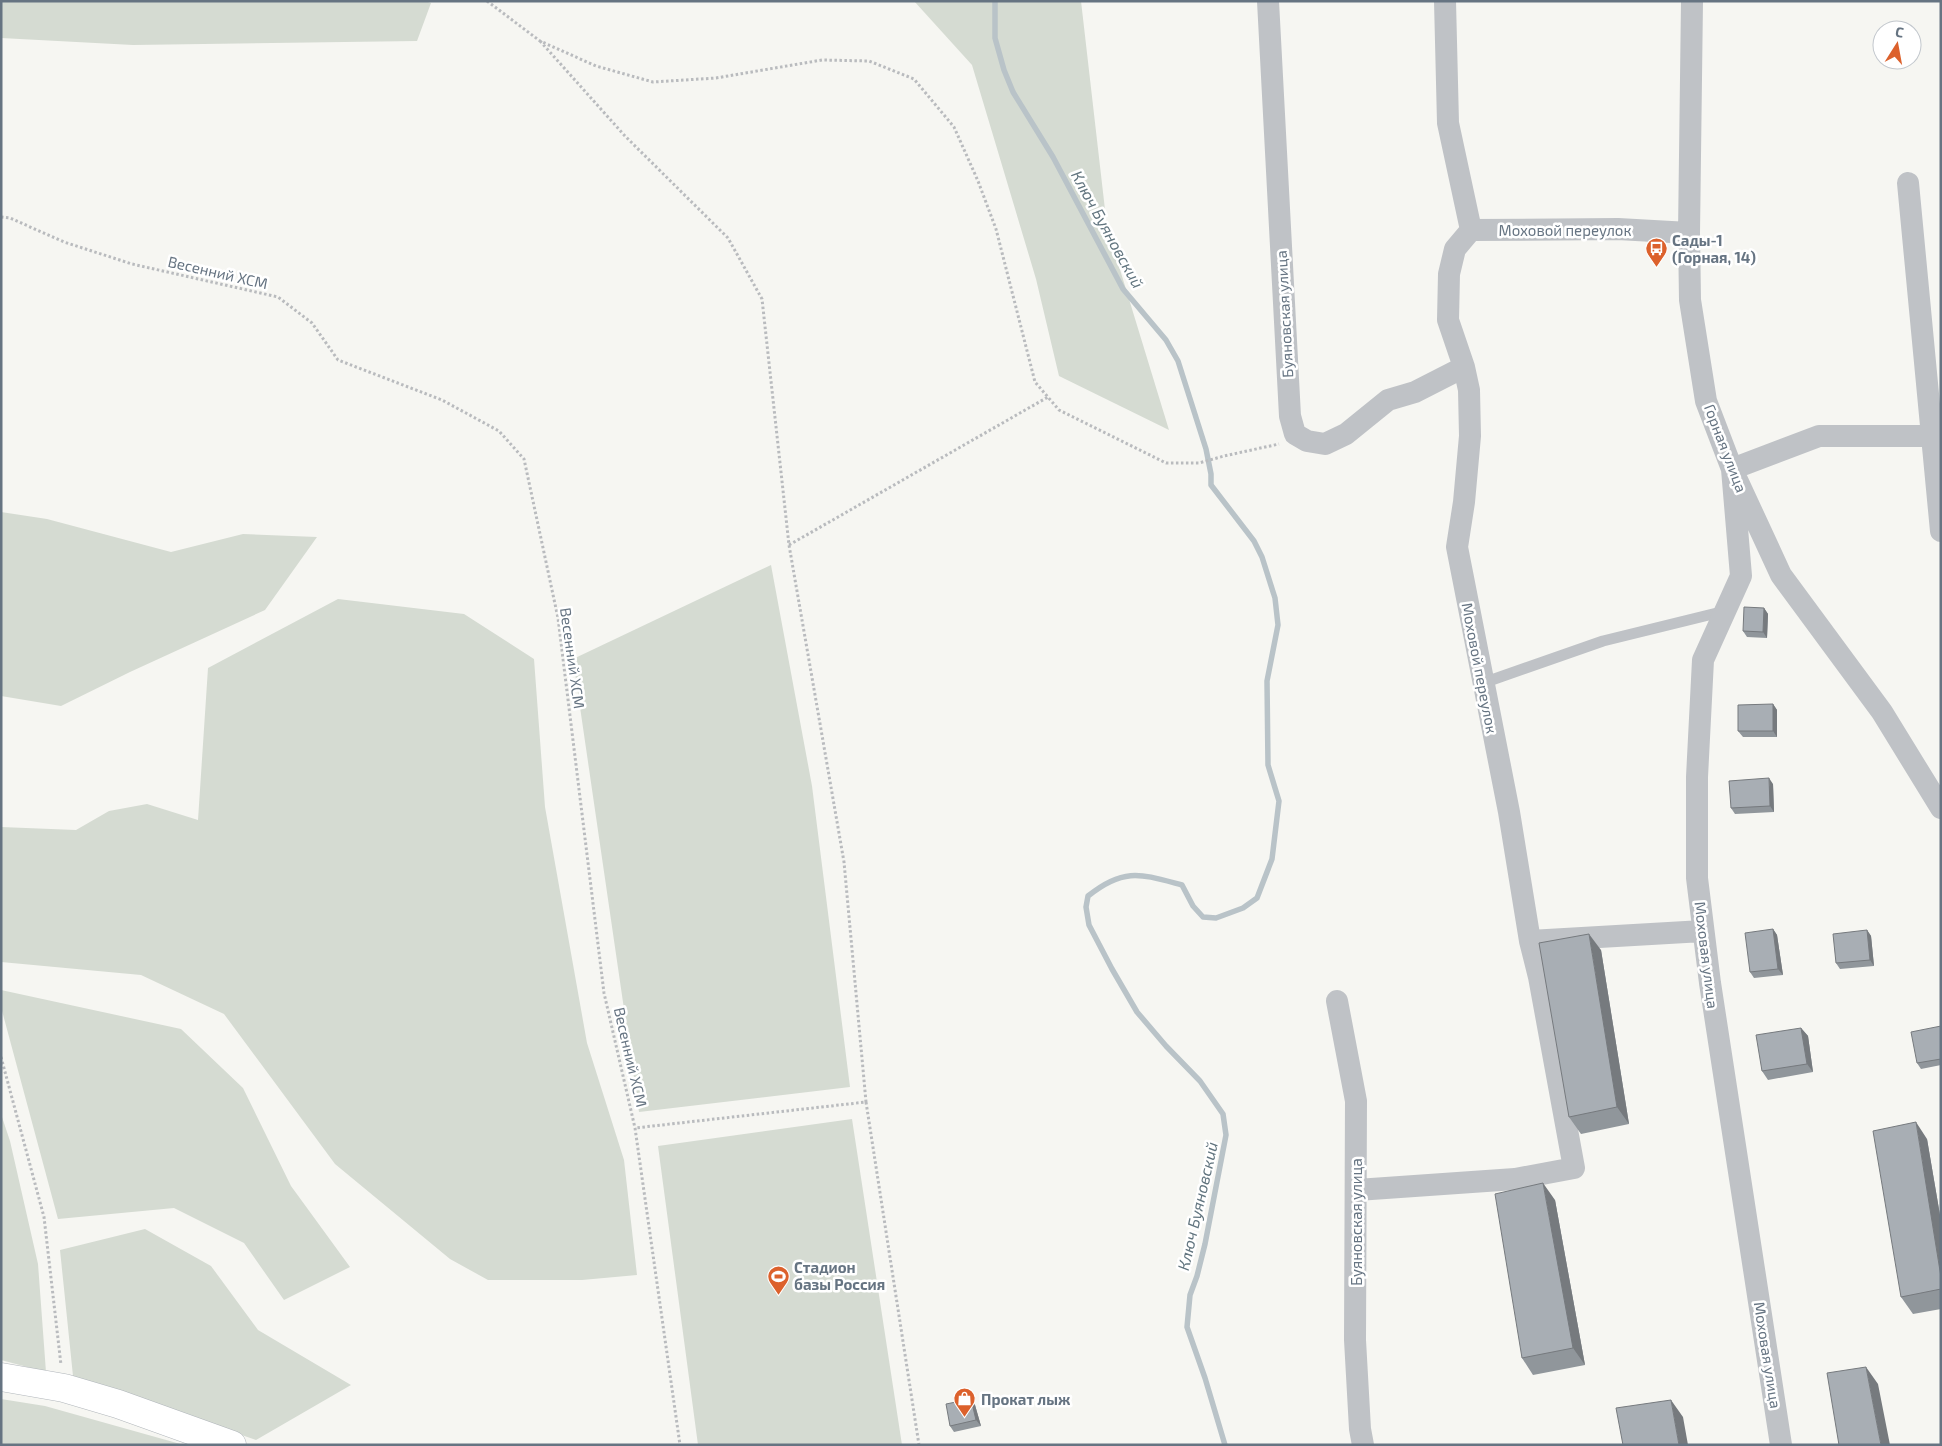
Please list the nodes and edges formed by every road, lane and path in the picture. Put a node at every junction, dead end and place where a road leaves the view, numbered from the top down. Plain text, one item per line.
1 (487, 1) edge
2 (1268, 1) edge
3 (1445, 1) edge
4 (1692, 1) edge
5 (540, 42) junction
6 (1908, 183) dead end
7 (1, 217) edge
8 (1471, 230) junction
9 (1689, 233) junction
10 (1464, 367) junction
11 (1048, 397) junction
12 (1936, 436) edge
13 (1301, 437) junction
14 (1732, 469) junction
15 (1941, 531) edge
16 (789, 545) junction
17 (1725, 611) junction
18 (1483, 683) junction
19 (1941, 808) edge
20 (1703, 931) junction
21 (1530, 941) junction
22 (1337, 1001) dead end
23 (1, 1057) edge
24 (866, 1102) junction
25 (635, 1128) junction
26 (1357, 1190) junction
27 (1, 1377) edge
28 (64, 1388) junction
29 (232, 1445) edge
30 (680, 1445) edge
31 (918, 1445) edge
32 (1363, 1445) edge
33 (1782, 1445) edge

1 - 5 path
2 - 13 street, Буяновская улица
3 - 8 street
4 - 9 street, Горная улица
5 - 11 path
5 - 16 path
6 - 12 street
7 - 25 path, Весенний ХСМ
8 - 9 street, Моховой переулок
8 - 10 street, Моховой переулок
9 - 14 street, Горная улица
10 - 13 street
10 - 18 street, Моховой переулок
11 - 13 path
11 - 16 path
12 - 14 street
12 - 15 street
14 - 17 street, Моховая улица
14 - 19 street, Горная улица
16 - 24 path
17 - 18 lane
17 - 20 street, Моховая улица
18 - 21 street, Моховой переулок
20 - 21 street
20 - 33 street, Моховая улица
21 - 26 street, Моховой переулок
22 - 26 street, Буяновская улица
23 - 28 path
24 - 25 path
24 - 31 path
25 - 30 path, Весенний ХСМ
26 - 32 street, Буяновская улица
27 - 28 main road
28 - 29 main road

